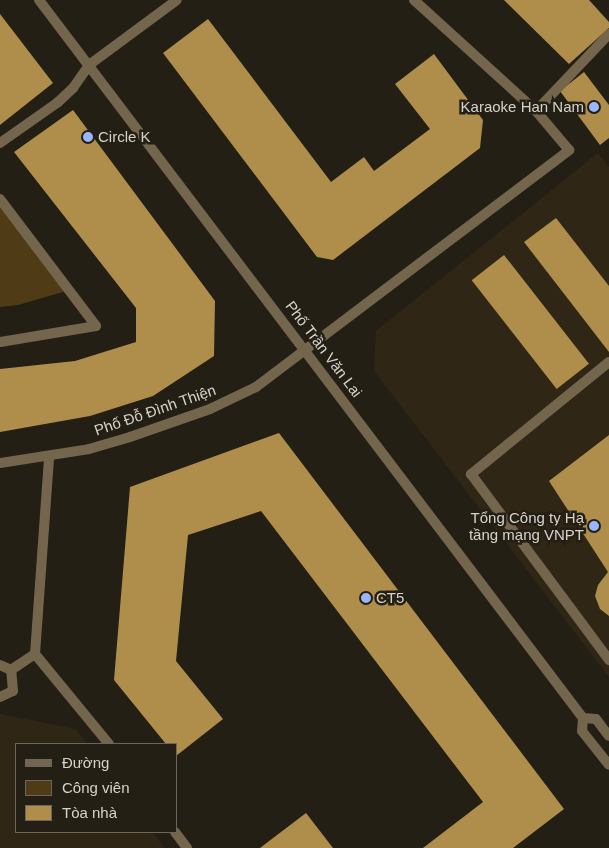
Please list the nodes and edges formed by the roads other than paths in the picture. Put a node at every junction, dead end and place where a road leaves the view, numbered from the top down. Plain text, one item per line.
1 (39, 0) edge
2 (177, 0) edge
3 (414, 0) edge
4 (609, 34) edge
5 (89, 65) junction
6 (536, 111) junction
7 (0, 143) edge
8 (0, 200) edge
9 (0, 342) edge
10 (306, 351) junction
11 (609, 362) edge
12 (49, 457) junction
13 (0, 463) edge
14 (35, 654) junction
15 (609, 660) edge
16 (0, 665) edge
17 (11, 670) junction
18 (0, 697) edge
19 (583, 718) junction
20 (609, 736) edge
21 (108, 743) edge
22 (609, 765) edge
23 (175, 833) edge
24 (187, 848) edge

1 - 5 street, Phố Trần Văn Lai
2 - 5 street
3 - 6 street
4 - 6 street
5 - 7 street
5 - 10 street, Phố Trần Văn Lai
6 - 10 street, Phố Đỗ Đình Thiện
8 - 9 street
10 - 12 street, Phố Đỗ Đình Thiện
10 - 19 street, Phố Trần Văn Lai
11 - 15 street
12 - 13 street, Phố Đỗ Đình Thiện
12 - 14 street
14 - 17 street
14 - 21 street
16 - 17 street
17 - 18 street
19 - 20 street, Phố Trần Văn Lai
19 - 22 street, Phố Trần Văn Lai
23 - 24 street

